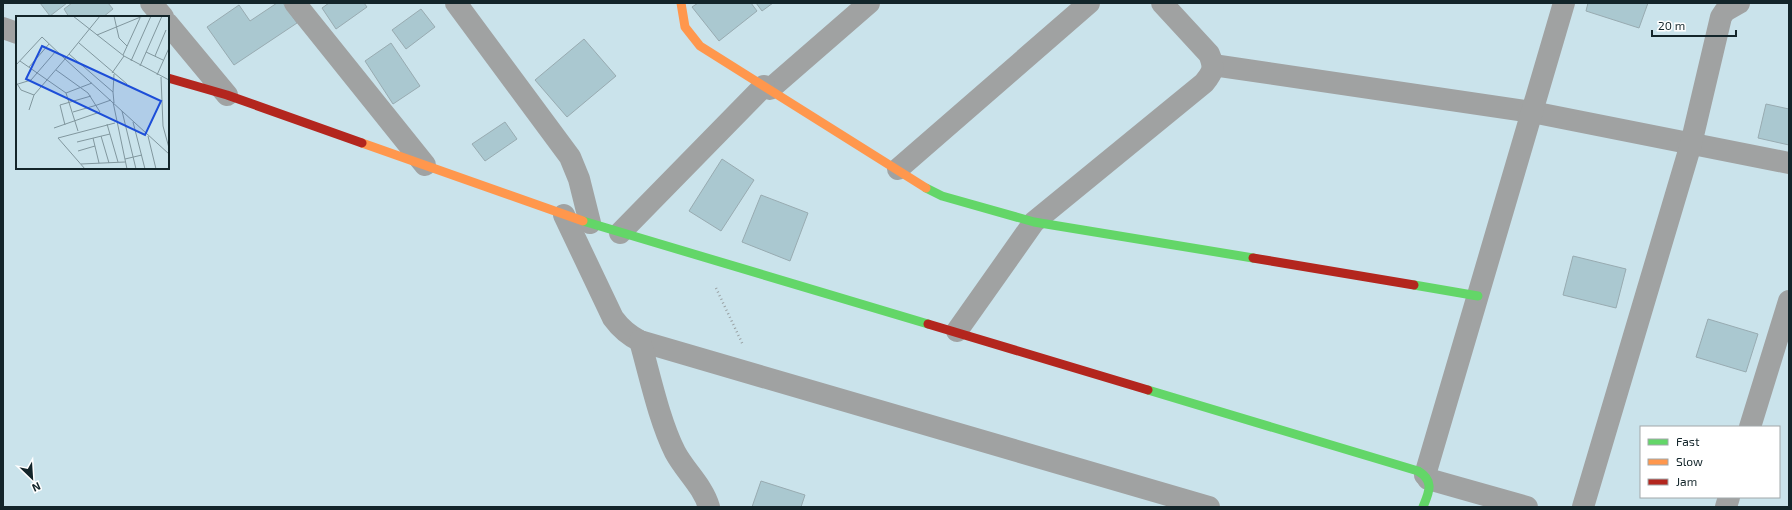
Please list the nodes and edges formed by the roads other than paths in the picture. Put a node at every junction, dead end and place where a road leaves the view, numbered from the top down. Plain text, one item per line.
1 (151, 3) edge
2 (295, 3) edge
3 (456, 3) edge
4 (681, 3) edge
5 (869, 3) edge
6 (1089, 3) edge
7 (1162, 3) edge
8 (1564, 3) edge
9 (1739, 3) edge
10 (161, 16) edge
11 (169, 25) edge
12 (3, 28) edge
13 (16, 32) edge
14 (1213, 65) junction
15 (169, 78) edge
16 (767, 88) junction
17 (227, 95) junction
18 (1532, 112) junction
19 (1691, 144) junction
20 (1789, 163) edge
21 (425, 164) junction
22 (898, 169) junction
23 (564, 215) junction
24 (1034, 222) junction
25 (590, 223) junction
26 (620, 233) junction
27 (1478, 296) junction
28 (1789, 301) edge
29 (957, 331) junction
30 (640, 341) junction
31 (1750, 426) edge
32 (1427, 477) junction
33 (710, 507) edge
34 (1209, 507) edge
35 (1423, 507) edge
36 (1527, 507) edge
37 (1583, 507) edge

1 - 10 street
2 - 21 street
3 - 25 street
4 - 16 street
5 - 16 street
6 - 22 street
7 - 14 street
8 - 18 street
9 - 19 street
11 - 17 street
12 - 13 street
14 - 18 street
14 - 24 street
15 - 17 street
16 - 22 street
16 - 26 street
17 - 21 street
18 - 19 street
18 - 27 street
19 - 20 street
19 - 37 street
21 - 23 street
22 - 24 street
23 - 25 street
23 - 30 street
24 - 27 street
24 - 29 street
25 - 26 street
26 - 29 street
27 - 32 street
28 - 31 street
29 - 32 street
30 - 33 street
30 - 34 street
32 - 35 street
32 - 36 street

